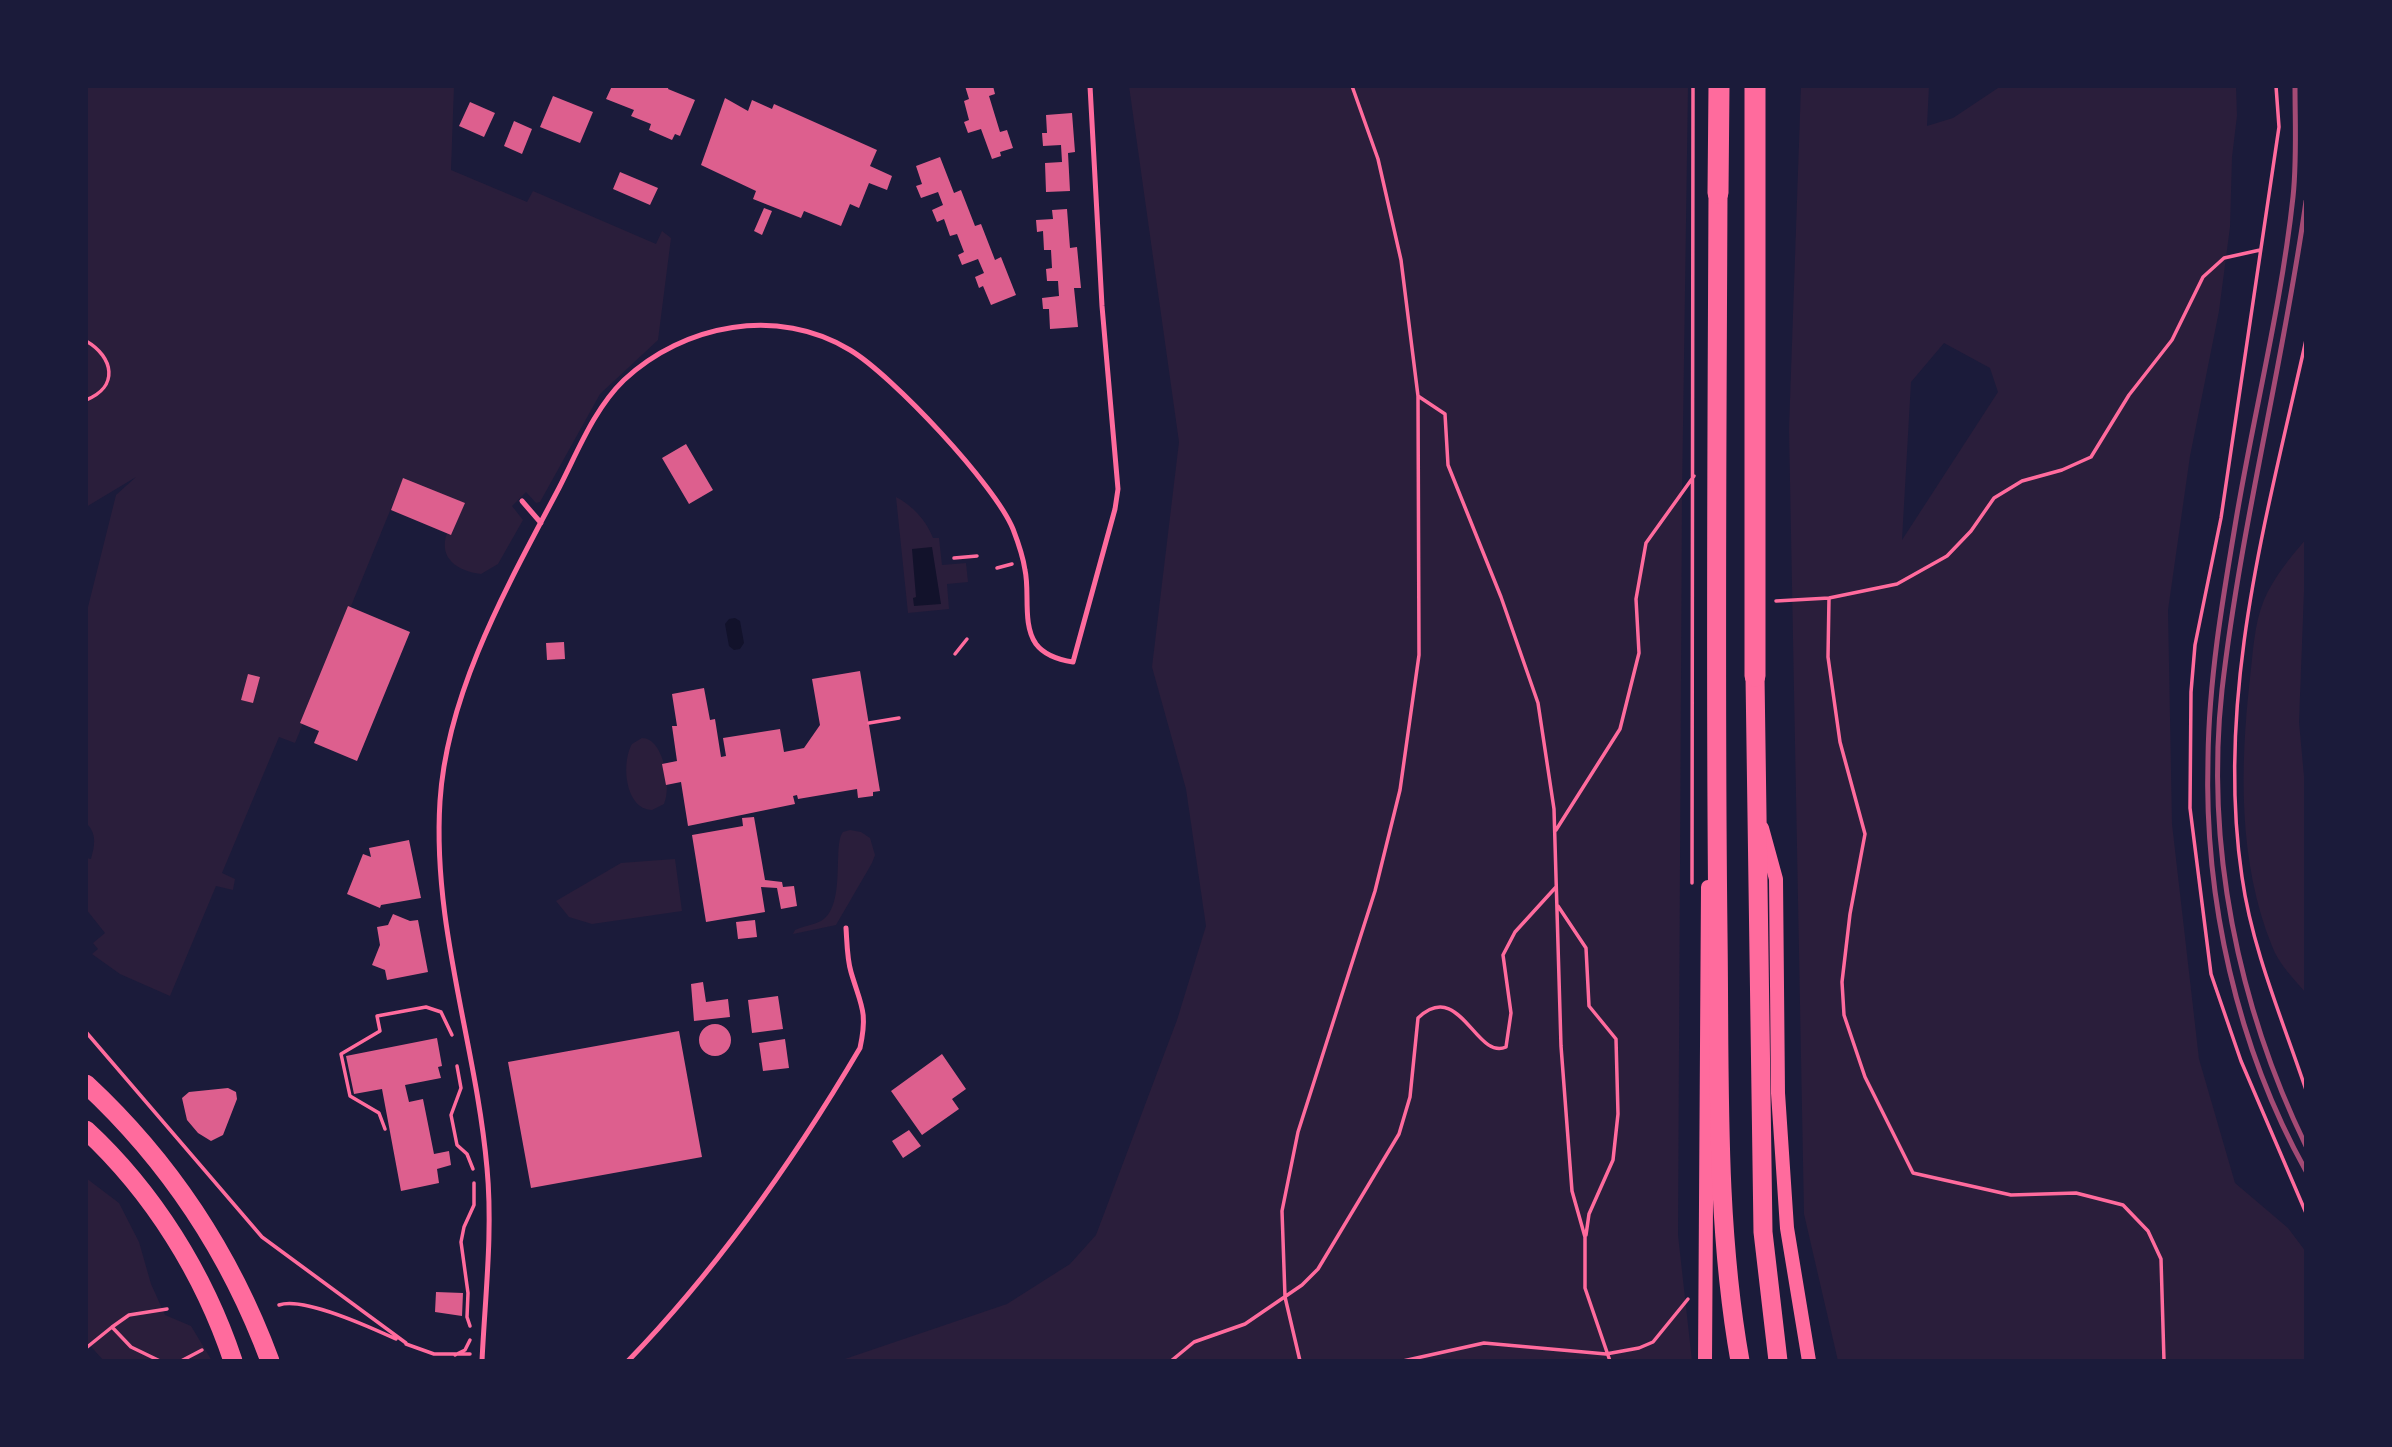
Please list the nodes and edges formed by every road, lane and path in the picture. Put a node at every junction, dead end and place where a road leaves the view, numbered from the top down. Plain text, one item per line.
1 (1090, 86) edge
2 (1352, 86) edge
3 (1693, 86) edge
4 (1719, 86) edge
5 (1755, 86) edge
6 (2276, 86) edge
7 (1718, 193) joint
8 (2260, 250) junction
9 (2306, 340) edge
10 (86, 341) edge
11 (1418, 396) junction
12 (86, 400) edge
13 (1697, 471) dead end
14 (522, 500) dead end
15 (541, 523) junction
16 (977, 556) dead end
17 (954, 558) dead end
18 (1015, 563) dead end
19 (997, 568) dead end
20 (1829, 598) junction
21 (1756, 601) junction
22 (967, 639) dead end
23 (956, 654) dead end
24 (1755, 676) joint
25 (899, 718) dead end
26 (869, 723) dead end
27 (1757, 810) junction
28 (1717, 813) junction
29 (1555, 831) junction
30 (1692, 884) dead end
31 (1556, 887) junction
32 (1557, 905) junction
33 (846, 928) dead end
34 (86, 1032) edge
35 (452, 1037) dead end
36 (457, 1063) dead end
37 (86, 1084) edge
38 (2306, 1090) edge
39 (384, 1129) dead end
40 (86, 1130) edge
41 (2306, 1213) edge
42 (1585, 1237) junction
43 (1284, 1297) junction
44 (279, 1305) dead end
45 (1692, 1308) dead end
46 (167, 1309) dead end
47 (112, 1327) junction
48 (227, 1342) junction
49 (406, 1343) junction
50 (86, 1348) edge
51 (202, 1350) dead end
52 (483, 1353) junction
53 (1606, 1354) junction
54 (455, 1355) junction
55 (160, 1361) edge
56 (181, 1361) edge
57 (233, 1361) edge
58 (240, 1361) edge
59 (270, 1361) edge
60 (482, 1361) edge
61 (628, 1361) edge
62 (1171, 1361) edge
63 (1300, 1361) edge
64 (1404, 1361) edge
65 (1610, 1361) edge
66 (1705, 1361) edge
67 (1740, 1361) edge
68 (1778, 1361) edge
69 (1810, 1361) edge
70 (2164, 1361) edge

1 - 15 lane
2 - 11 path
3 - 30 path
4 - 7 highway
5 - 21 highway
6 - 8 path
7 - 28 highway
8 - 20 path
8 - 41 path
9 - 38 path
10 - 12 path
11 - 29 path
11 - 43 path
13 - 29 path
14 - 15 lane
15 - 52 lane
16 - 17 path
18 - 19 path
20 - 21 path
20 - 70 path
21 - 24 highway
22 - 23 path
24 - 27 highway
25 - 26 path
27 - 68 highway
27 - 69 main road
28 - 66 main road
28 - 67 highway
29 - 31 path
31 - 32 path
31 - 43 path
32 - 42 path
32 - 42 path
33 - 61 lane
34 - 49 path
35 - 39 path
36 - 54 path
37 - 59 highway
40 - 48 highway
42 - 53 path
43 - 62 path
43 - 63 path
44 - 49 path
45 - 53 path
46 - 47 path
47 - 50 path
47 - 55 path
48 - 57 highway
48 - 58 highway
49 - 54 path
51 - 56 path
52 - 54 path
52 - 60 lane
53 - 64 path
53 - 65 path

